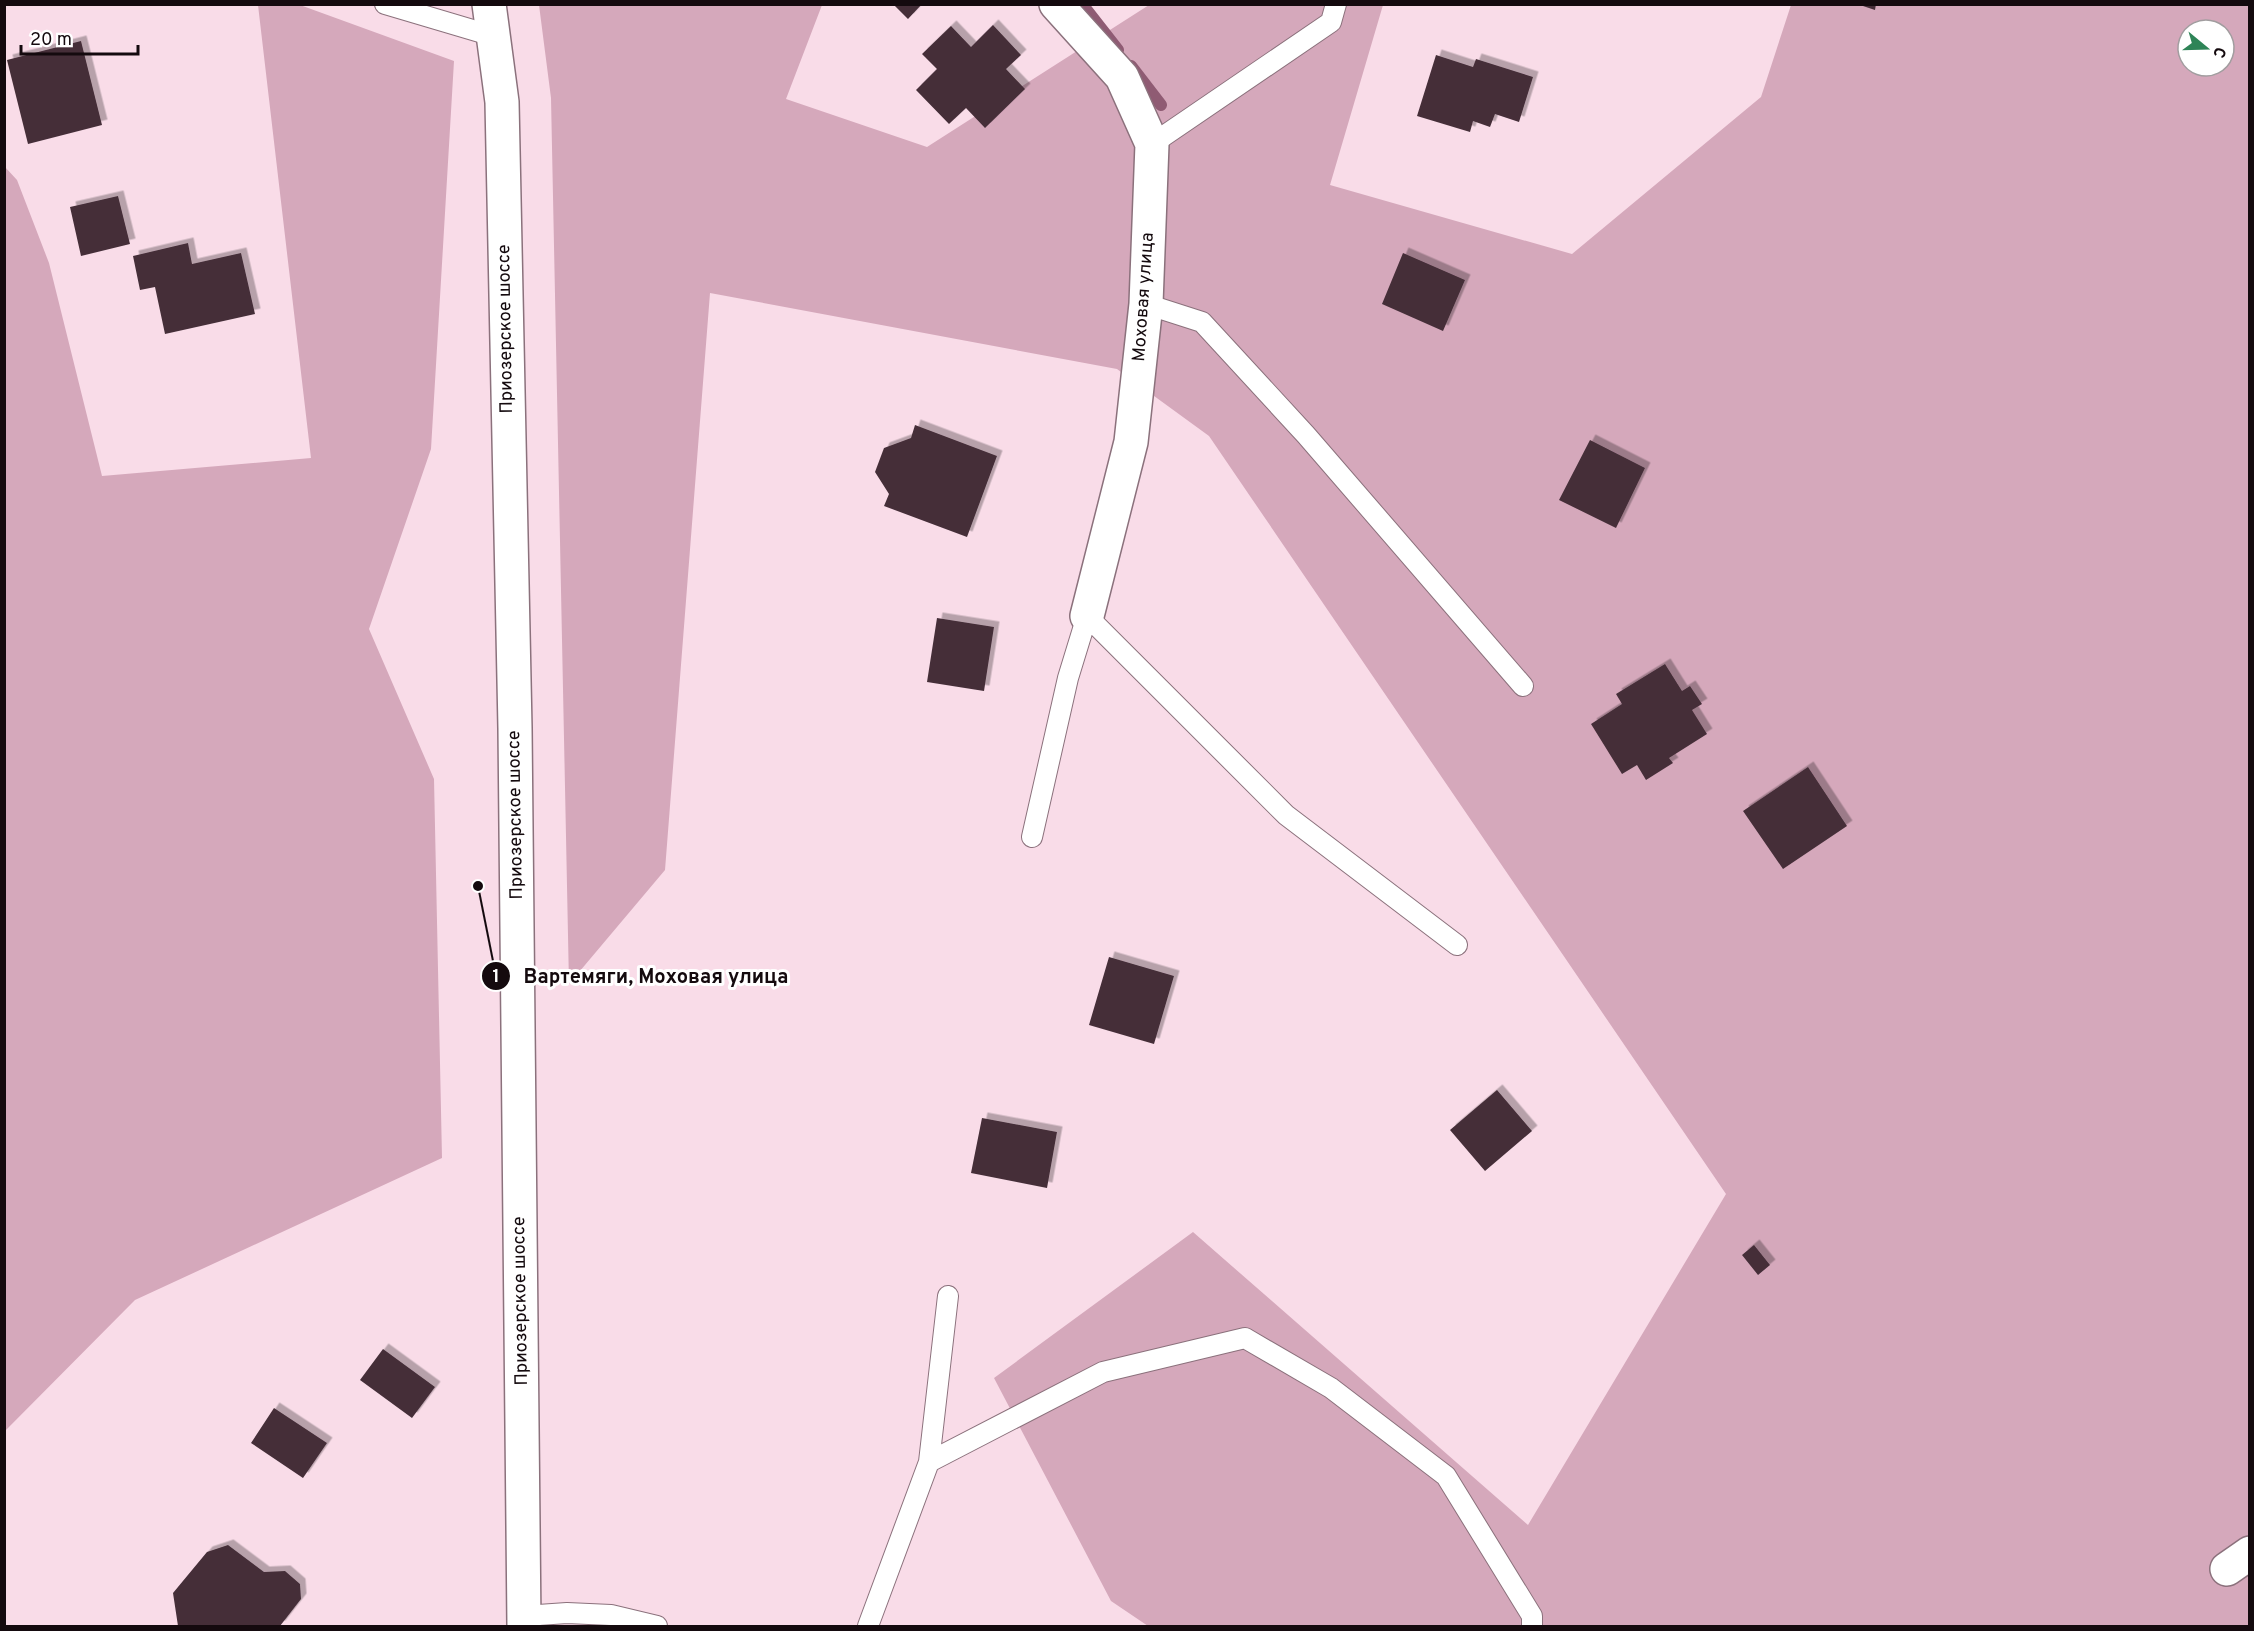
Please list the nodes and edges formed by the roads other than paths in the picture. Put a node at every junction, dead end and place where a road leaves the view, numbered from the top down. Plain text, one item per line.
1 (385, 4) edge
2 (1056, 4) edge
3 (1336, 4) edge
4 (491, 20) edge
5 (1152, 144) junction
6 (1146, 304) junction
7 (1087, 616) junction
8 (1523, 686) dead end
9 (1032, 837) dead end
10 (1457, 945) dead end
11 (948, 1296) dead end
12 (929, 1462) junction
13 (524, 1621) edge
14 (657, 1626) edge
15 (868, 1626) edge
16 (1532, 1626) edge

1 - 4 lane
2 - 5 main road, Моховая улица
3 - 5 lane
4 - 13 main road, Приозерское шоссе
5 - 6 main road, Моховая улица
6 - 7 main road, Моховая улица
6 - 8 lane
7 - 9 lane
7 - 10 lane
11 - 12 lane
12 - 15 lane
12 - 16 lane
13 - 14 lane

